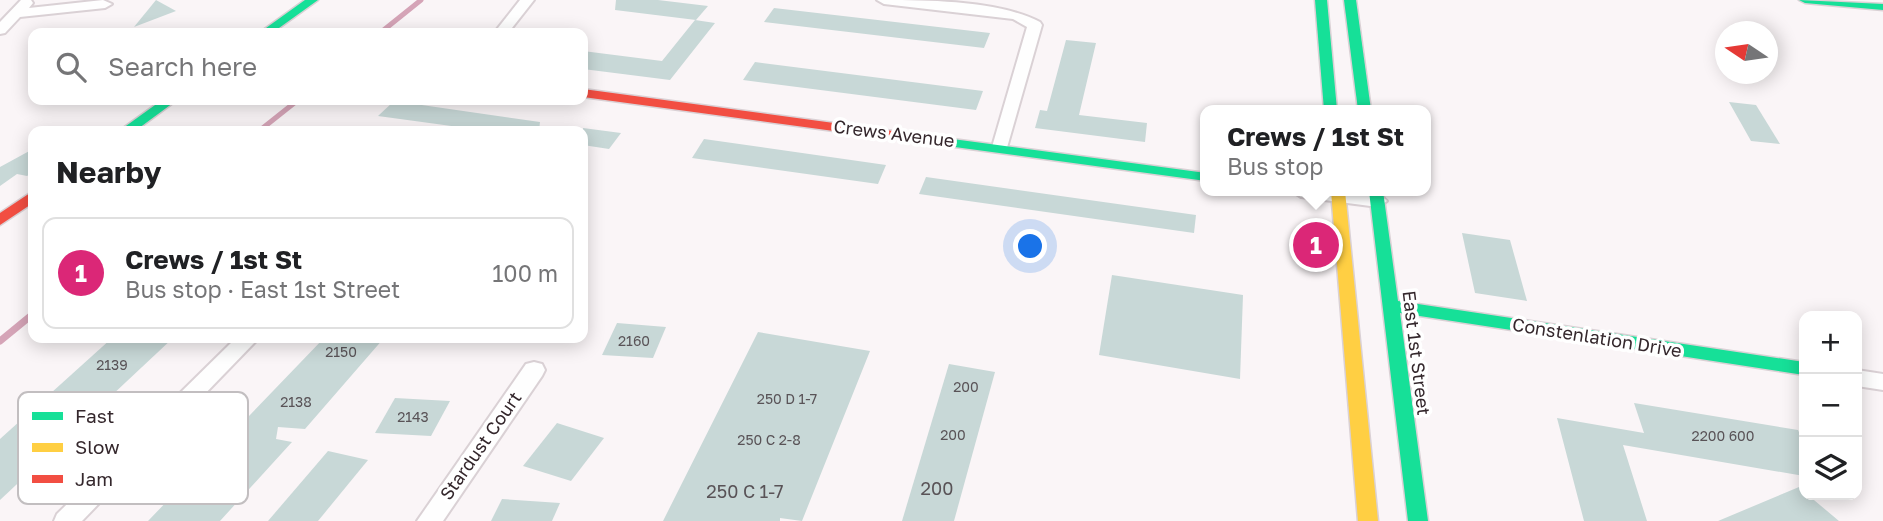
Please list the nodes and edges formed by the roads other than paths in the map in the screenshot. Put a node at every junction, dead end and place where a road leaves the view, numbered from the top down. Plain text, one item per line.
1 (28, 0) edge
2 (312, 0) edge
3 (527, 0) edge
4 (884, 0) edge
5 (1321, 0) edge
6 (1350, 0) edge
7 (1805, 0) edge
8 (105, 4) dead end
9 (1883, 8) edge
10 (18, 13) junction
11 (271, 28) edge
12 (505, 28) edge
13 (0, 30) edge
14 (588, 94) edge
15 (163, 105) edge
16 (1331, 105) edge
17 (1364, 105) edge
18 (133, 126) edge
19 (1000, 147) junction
20 (1200, 176) edge
21 (1339, 196) edge
22 (1377, 196) edge
23 (28, 200) edge
24 (0, 220) edge
25 (1390, 306) junction
26 (244, 343) edge
27 (1799, 368) edge
28 (534, 370) dead end
29 (1862, 379) edge
30 (1883, 382) edge
31 (195, 392) edge
32 (82, 504) edge
33 (65, 521) edge
34 (429, 521) edge
35 (1368, 521) edge
36 (1418, 521) edge

1 - 10 street
2 - 11 street
3 - 12 street
4 - 19 street
5 - 16 street
6 - 17 street
7 - 9 street
8 - 10 street
10 - 13 street
14 - 19 street, Crews Avenue
15 - 18 street
19 - 20 street, Crews Avenue
21 - 35 street
22 - 25 street, East 1st Street
23 - 24 street
25 - 27 street, Constenlation Drive
25 - 36 street, East 1st Street
26 - 31 street
28 - 34 street, Stardust Court
29 - 30 street
32 - 33 street

